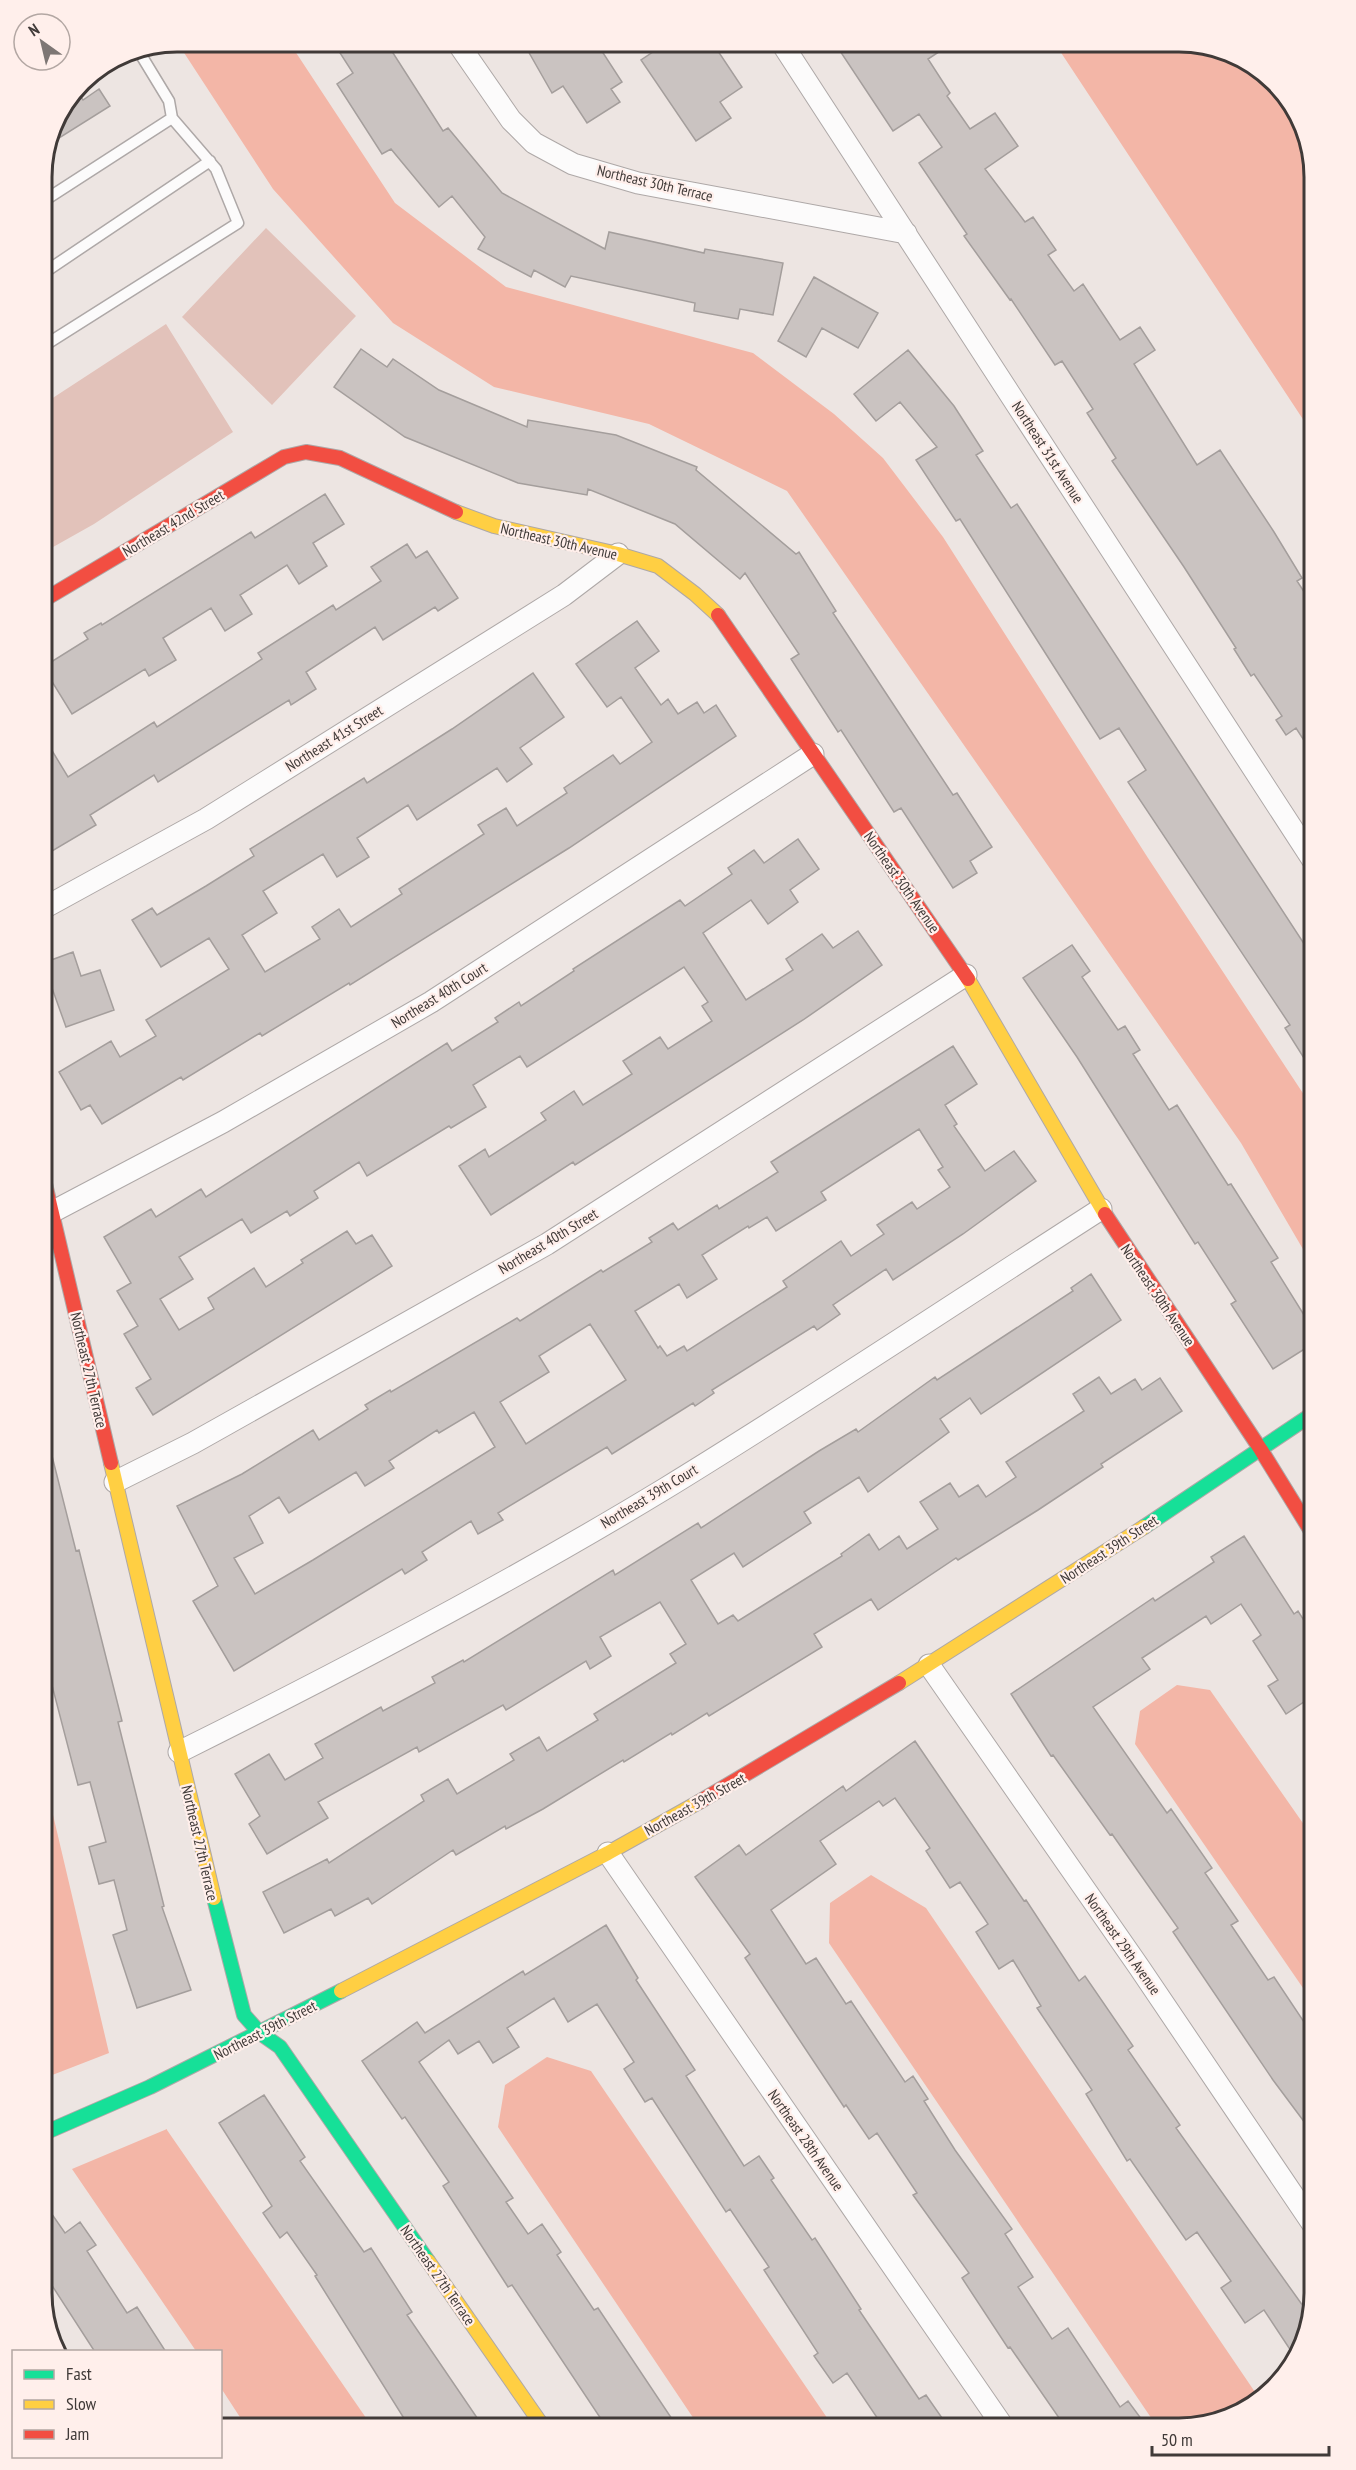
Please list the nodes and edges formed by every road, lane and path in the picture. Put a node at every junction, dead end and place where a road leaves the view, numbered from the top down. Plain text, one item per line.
1 (464, 52) edge
2 (788, 53) edge
3 (143, 58) edge
4 (172, 118) junction
5 (210, 161) junction
6 (53, 195) edge
7 (906, 233) junction
8 (53, 267) edge
9 (53, 340) edge
10 (306, 452) joint
11 (618, 554) junction
12 (53, 595) edge
13 (813, 754) junction
14 (1304, 847) edge
15 (53, 903) edge
16 (966, 975) junction
17 (1101, 1209) junction
18 (52, 1212) edge
19 (53, 1214) edge
20 (1304, 1420) edge
21 (1261, 1450) junction
22 (115, 1482) junction
23 (1304, 1520) edge
24 (929, 1665) junction
25 (179, 1752) junction
26 (608, 1853) junction
27 (260, 2033) junction
28 (52, 2129) edge
29 (1304, 2211) edge
30 (537, 2417) edge
31 (998, 2418) edge

1 - 7 street, Northeast 30th Terrace
2 - 7 street, Northeast 31st Avenue
3 - 4 lane
4 - 5 lane
4 - 6 lane
5 - 8 lane
5 - 9 lane
7 - 14 street, Northeast 31st Avenue
10 - 11 street, Northeast 30th Avenue
10 - 12 street, Northeast 42nd Street
11 - 13 street, Northeast 30th Avenue
11 - 15 street, Northeast 41st Street
13 - 16 street, Northeast 30th Avenue
13 - 18 street, Northeast 40th Court
16 - 17 street, Northeast 30th Avenue
16 - 22 street, Northeast 40th Street
17 - 21 street, Northeast 30th Avenue
17 - 25 street, Northeast 39th Court
19 - 22 street, Northeast 27th Terrace
20 - 21 street, Northeast 39th Street
21 - 23 street, Northeast 30th Avenue
21 - 24 street, Northeast 39th Street
22 - 25 street, Northeast 27th Terrace
24 - 26 street, Northeast 39th Street
24 - 29 street, Northeast 29th Avenue
25 - 27 street, Northeast 27th Terrace
26 - 27 street, Northeast 39th Street
26 - 31 street, Northeast 28th Avenue
27 - 28 street, Northeast 39th Street
27 - 30 street, Northeast 27th Terrace

